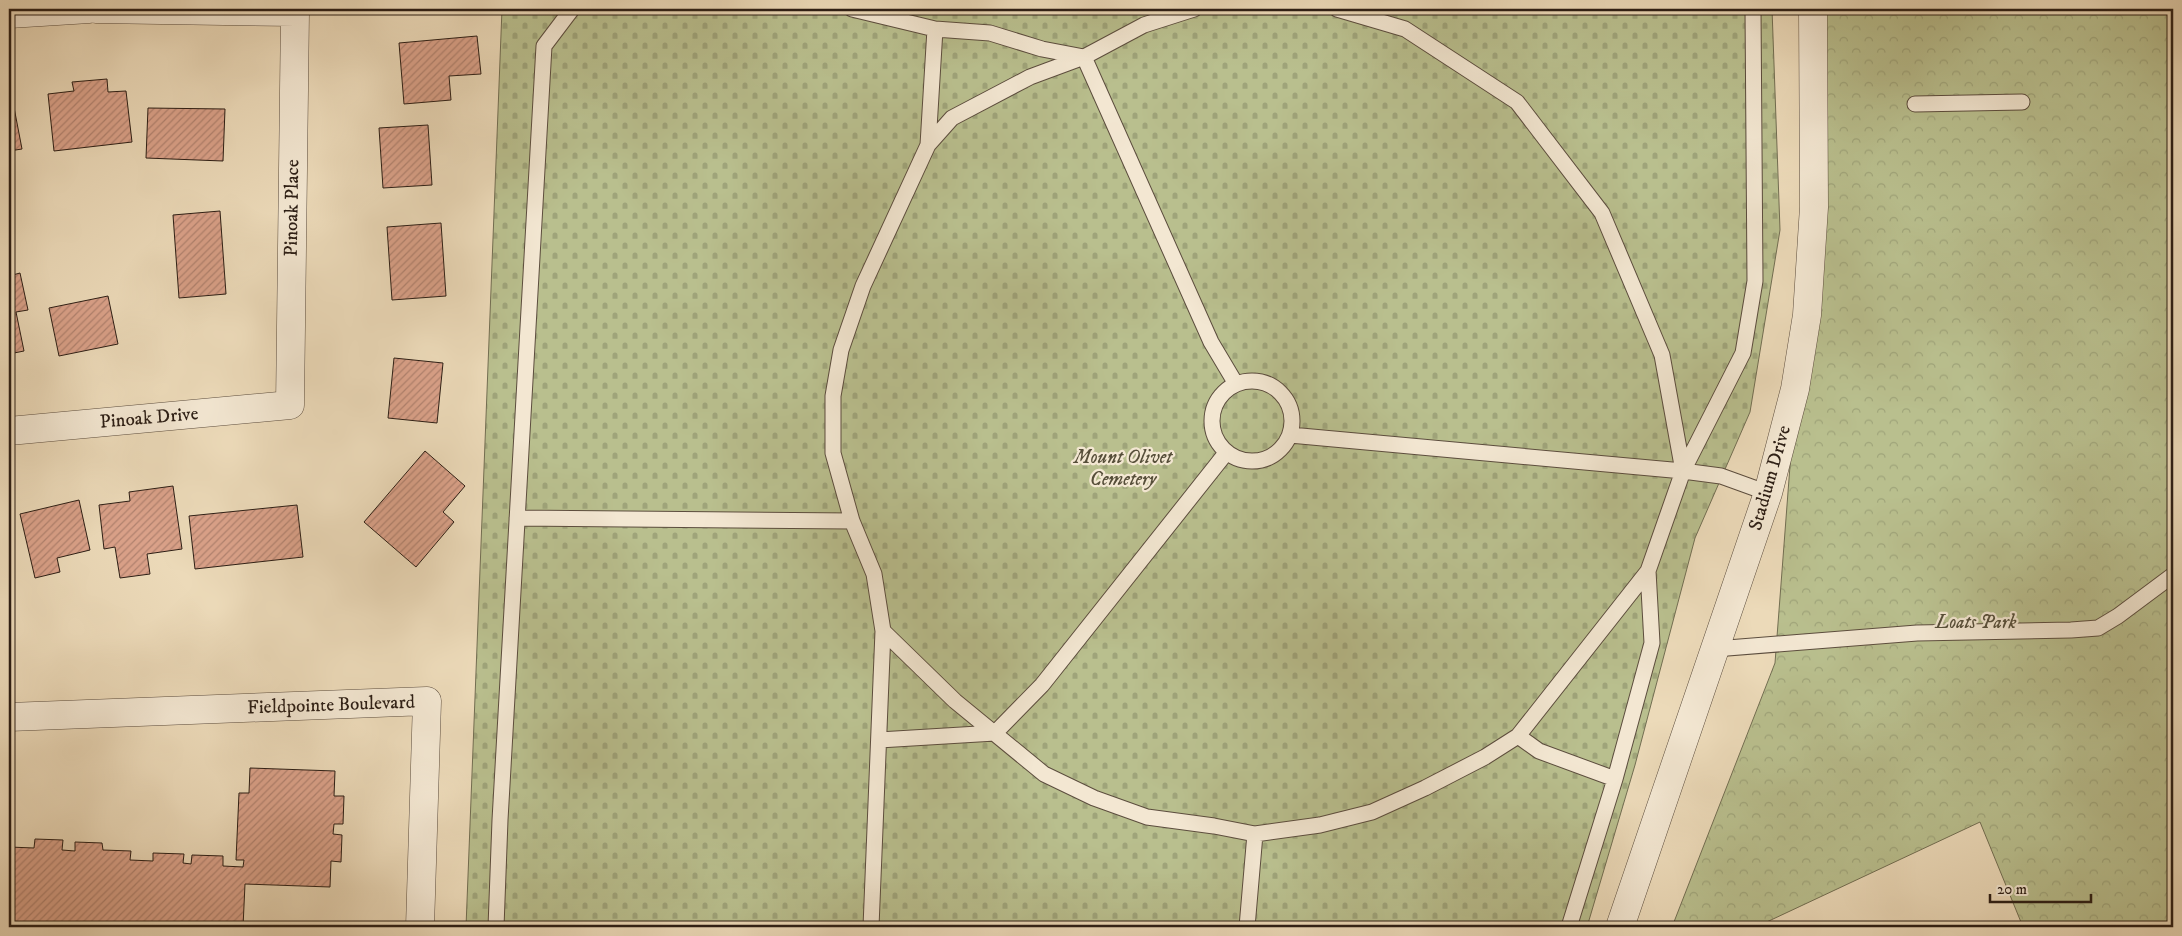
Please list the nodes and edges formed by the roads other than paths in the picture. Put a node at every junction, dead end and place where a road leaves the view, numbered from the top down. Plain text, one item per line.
1 (89, 9) edge
2 (96, 9) edge
3 (572, 9) edge
4 (852, 9) edge
5 (1162, 9) edge
6 (1194, 9) edge
7 (1337, 9) edge
8 (1753, 9) edge
9 (1813, 9) edge
10 (1364, 12) edge
11 (9, 14) edge
12 (910, 16) edge
13 (1144, 25) junction
14 (935, 29) junction
15 (1084, 57) junction
16 (2022, 102) dead end
17 (1915, 104) dead end
18 (928, 145) junction
19 (1230, 388) junction
20 (290, 405) joint
21 (9, 431) edge
22 (1290, 435) junction
23 (1226, 453) junction
24 (1683, 471) junction
25 (1768, 494) junction
26 (517, 518) junction
27 (852, 521) junction
28 (1648, 572) junction
29 (2173, 576) edge
30 (883, 631) junction
31 (1715, 649) junction
32 (9, 717) edge
33 (995, 733) junction
34 (1518, 736) junction
35 (879, 740) junction
36 (1616, 779) junction
37 (1254, 834) junction
38 (420, 927) edge
39 (496, 927) edge
40 (871, 927) edge
41 (1247, 927) edge
42 (1569, 927) edge
43 (1620, 927) edge

1 - 11 street
2 - 20 street, Pinoak Place
3 - 26 lane
4 - 12 lane
5 - 13 lane
6 - 13 lane
7 - 10 lane
8 - 24 lane
9 - 25 street, Stadium Drive
10 - 24 lane
12 - 14 lane
13 - 15 lane
14 - 15 lane
14 - 18 lane
15 - 18 lane
15 - 19 lane
16 - 17 lane
18 - 27 lane
19 - 22 lane
19 - 23 lane
20 - 21 street, Pinoak Drive
22 - 23 lane
22 - 24 lane
23 - 33 lane
24 - 25 lane
24 - 28 lane
25 - 31 street, Stadium Drive
26 - 27 lane
26 - 39 lane
27 - 30 lane
28 - 34 lane
28 - 36 lane
29 - 31 lane
30 - 33 lane
30 - 35 lane
31 - 43 street, Stadium Drive
32 - 38 street, Fieldpointe Boulevard
33 - 35 lane
33 - 37 lane
34 - 36 lane
34 - 37 lane
35 - 40 lane
36 - 42 lane
37 - 41 lane

